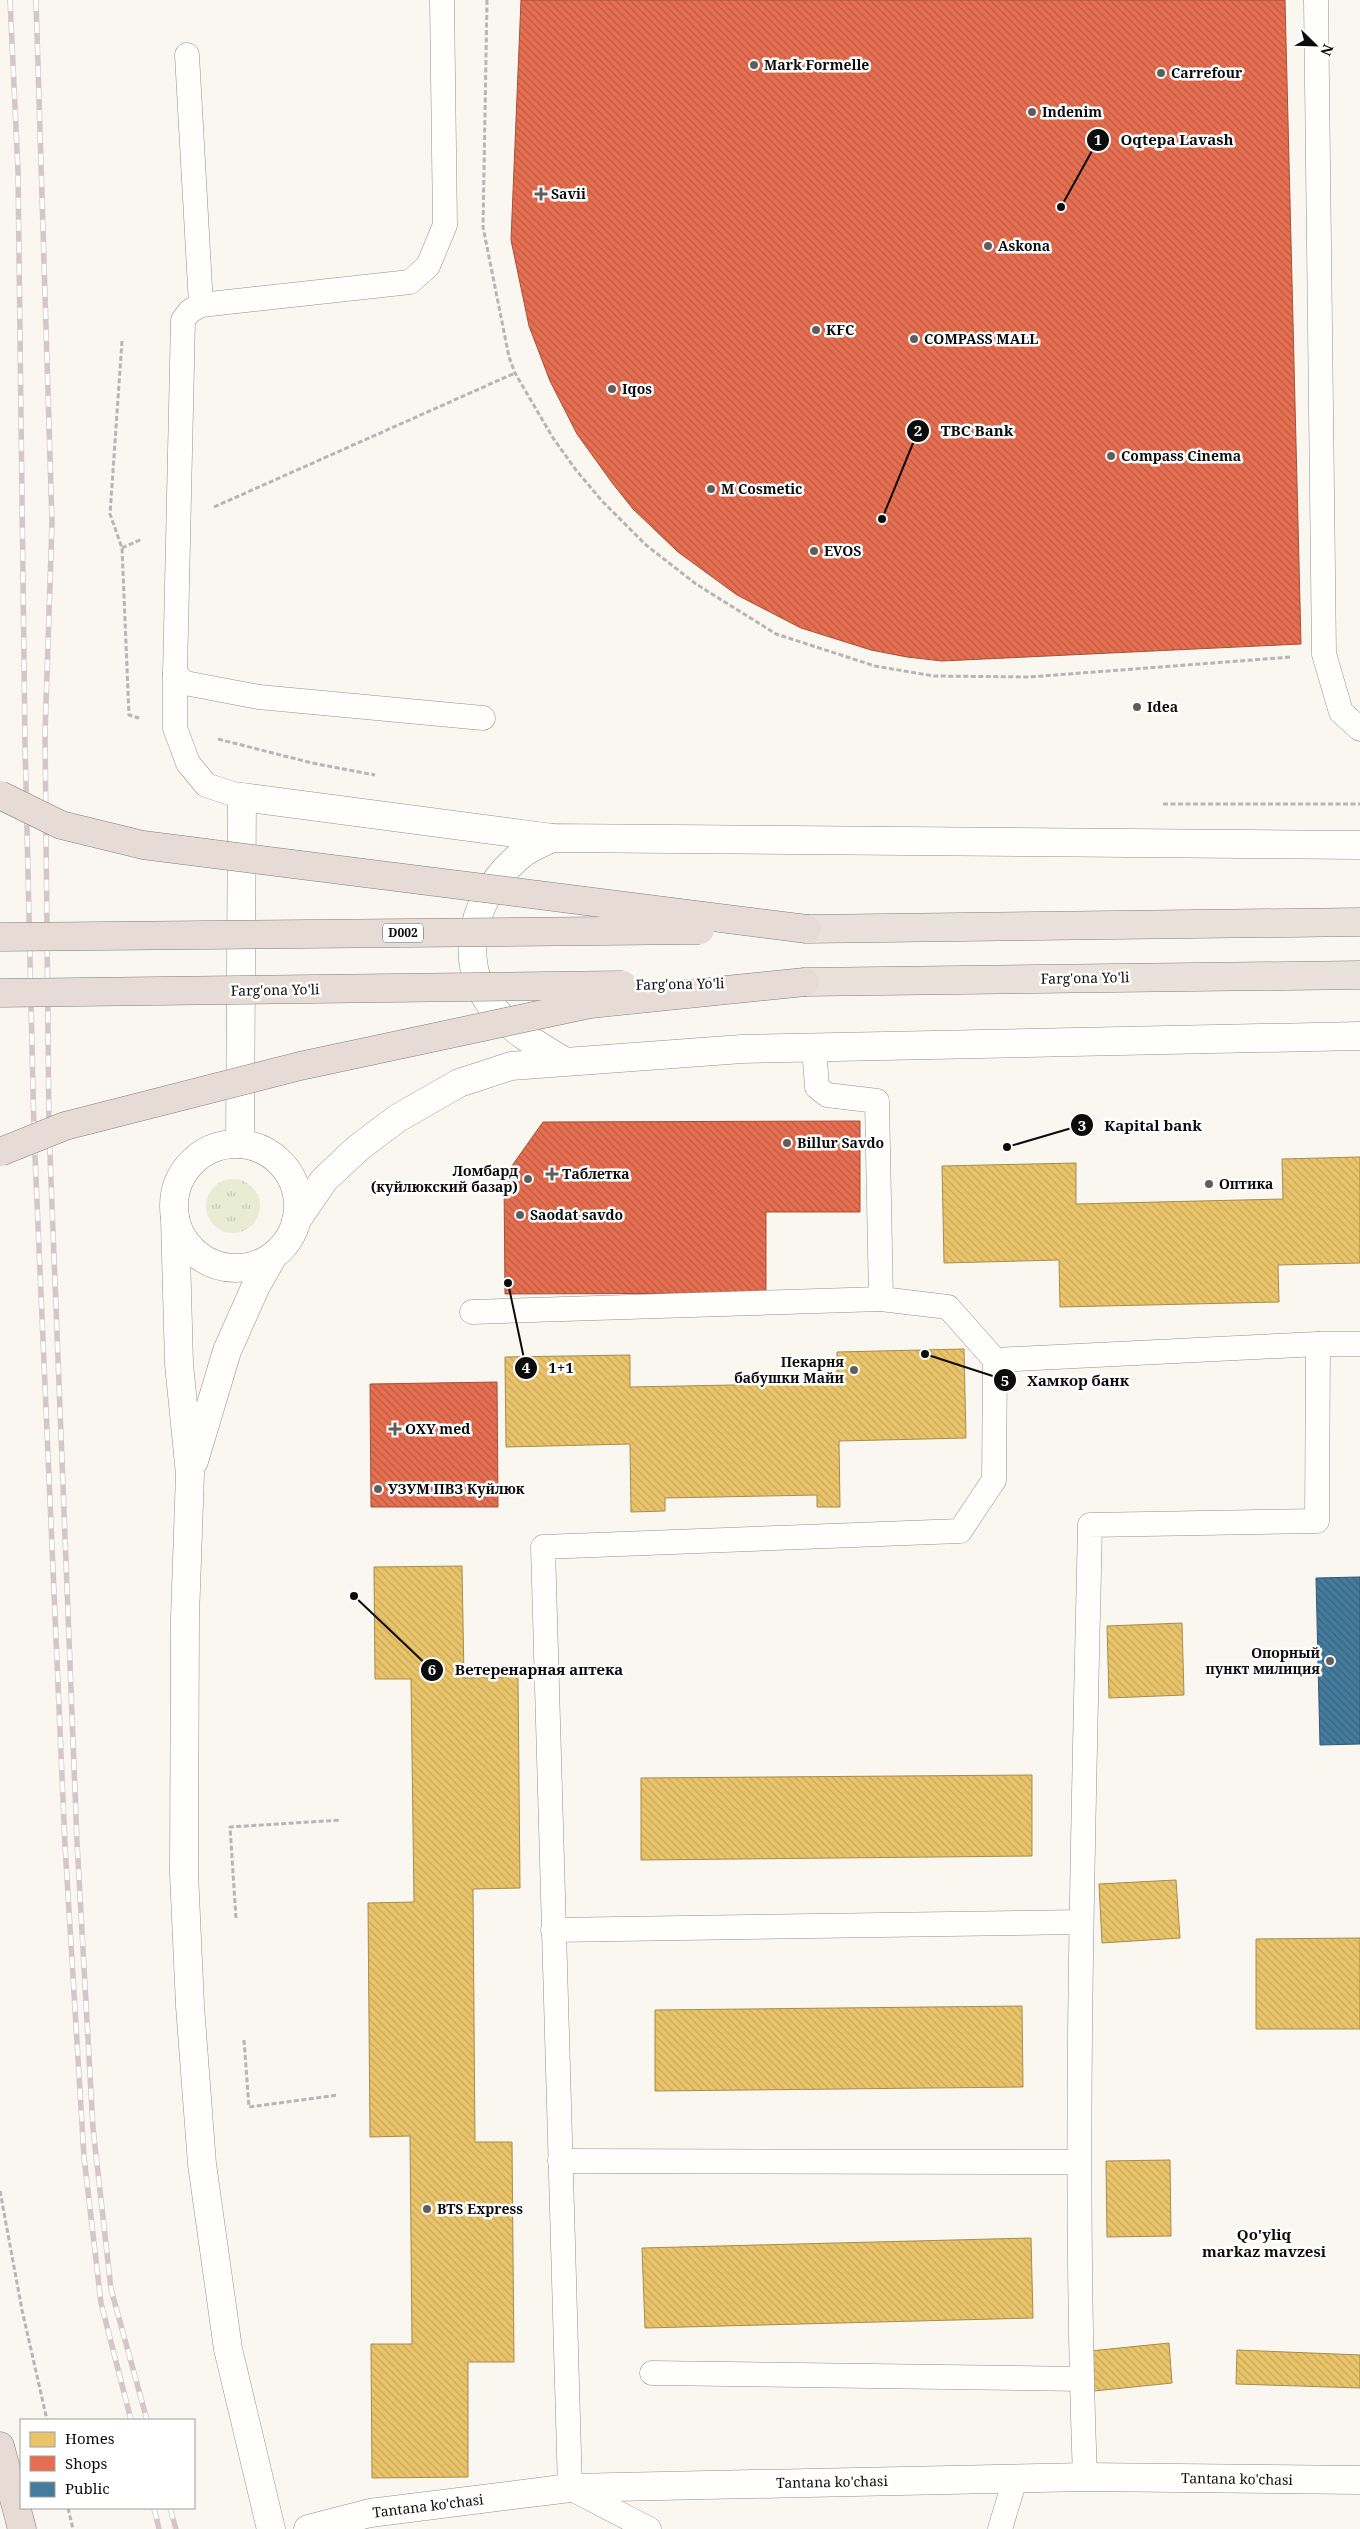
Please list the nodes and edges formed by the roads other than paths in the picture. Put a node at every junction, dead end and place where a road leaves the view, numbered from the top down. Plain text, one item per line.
1 (442, 0) edge
2 (1316, 0) edge
3 (186, 55) dead end
4 (201, 305) junction
5 (175, 674) junction
6 (483, 718) dead end
7 (1360, 729) edge
8 (0, 795) edge
9 (242, 797) junction
10 (552, 838) junction
11 (1360, 845) edge
12 (1360, 922) edge
13 (807, 929) junction
14 (0, 937) edge
15 (1360, 975) edge
16 (805, 982) junction
17 (0, 994) edge
18 (1360, 1036) edge
19 (814, 1047) junction
20 (564, 1061) junction
21 (240, 1144) junction
22 (0, 1152) edge
23 (175, 1218) junction
24 (296, 1221) junction
25 (274, 1256) junction
26 (881, 1299) junction
27 (472, 1312) dead end
28 (1318, 1344) junction
29 (1360, 1344) edge
30 (995, 1360) junction
31 (190, 1474) junction
32 (1080, 1922) junction
33 (553, 1930) junction
34 (560, 2161) junction
35 (1078, 2162) junction
36 (652, 2373) dead end
37 (1081, 2379) junction
38 (0, 2446) edge
39 (1085, 2477) junction
40 (1015, 2479) junction
41 (1360, 2480) edge
42 (570, 2488) junction
43 (372, 2521) edge
44 (22, 2529) edge
45 (271, 2529) edge
46 (308, 2529) edge
47 (649, 2529) edge
48 (1000, 2529) edge

1 - 4 lane
2 - 7 lane
3 - 4 lane
4 - 5 lane
5 - 6 lane
5 - 9 lane
8 - 13 highway, bridge
9 - 10 street
9 - 21 street
10 - 11 street
10 - 20 street
12 - 13 main road
13 - 14 highway, D002, bridge
15 - 16 main road, Farg'ona Yo'li
16 - 17 highway, Farg'ona Yo'li, bridge
16 - 22 highway, bridge
18 - 19 street
19 - 20 street
19 - 26 lane
20 - 24 street
21 - 23 street
21 - 24 street
23 - 25 street
23 - 31 street
24 - 25 street
25 - 31 street
26 - 27 lane
26 - 30 lane
28 - 29 lane
28 - 30 lane
28 - 32 lane
30 - 33 lane
31 - 45 street
32 - 33 lane
32 - 35 lane
33 - 34 lane
34 - 35 lane
34 - 42 lane
35 - 37 lane
36 - 37 lane
37 - 39 lane
38 - 44 highway
39 - 40 street, Tantana ko'chasi
39 - 41 street, Tantana ko'chasi
40 - 42 street, Tantana ko'chasi
40 - 48 lane
42 - 43 street, Tantana ko'chasi
42 - 47 lane
43 - 46 street, Tantana ko'chasi

